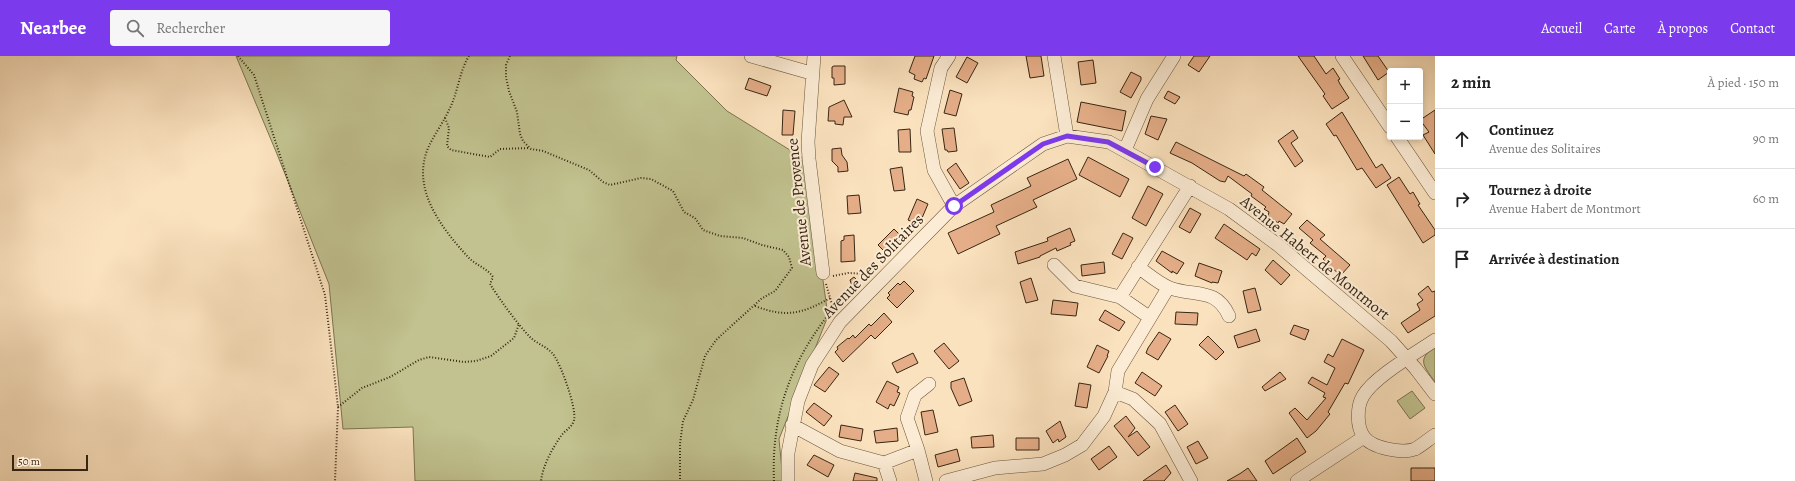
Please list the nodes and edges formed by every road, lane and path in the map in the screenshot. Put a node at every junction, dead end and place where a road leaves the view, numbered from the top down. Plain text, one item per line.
1 (238, 56) edge
2 (469, 56) edge
3 (510, 56) edge
4 (751, 56) edge
5 (814, 56) edge
6 (949, 56) edge
7 (1054, 56) edge
8 (1174, 56) edge
9 (1342, 56) edge
10 (811, 73) junction
11 (445, 118) junction
12 (1387, 123) edge
13 (1067, 136) junction
14 (1399, 140) edge
15 (531, 149) junction
16 (1125, 150) junction
17 (1190, 186) junction
18 (1435, 193) edge
19 (954, 206) junction
20 (1054, 265) dead end
21 (1138, 267) junction
22 (888, 273) junction
23 (826, 275) junction
24 (1168, 288) junction
25 (1120, 297) junction
26 (830, 298) junction
27 (755, 306) junction
28 (833, 308) dead end
29 (1229, 316) dead end
30 (1149, 318) junction
31 (519, 324) junction
32 (1435, 340) edge
33 (1408, 359) junction
34 (929, 384) dead end
35 (1115, 392) junction
36 (1435, 394) edge
37 (338, 407) junction
38 (792, 425) junction
39 (1435, 435) edge
40 (1364, 437) junction
41 (918, 450) junction
42 (884, 463) junction
43 (335, 481) edge
44 (541, 481) edge
45 (680, 481) edge
46 (788, 481) edge
47 (890, 481) edge
48 (926, 481) edge
49 (946, 481) edge
50 (1192, 481) edge
51 (1297, 481) edge

1 - 37 path
2 - 11 path
3 - 15 path
4 - 10 street
5 - 10 street, Avenue de Provence
6 - 19 street
7 - 13 street
8 - 16 street
9 - 12 street
10 - 23 street, Avenue de Provence
11 - 15 path
11 - 31 path
13 - 16 street, Avenue Habert de Montmort
13 - 19 street, Avenue des Solitaires
14 - 18 street
15 - 27 path
16 - 17 street, Avenue Habert de Montmort
17 - 21 street
17 - 33 street, Avenue Habert de Montmort
19 - 22 street, Avenue des Solitaires
20 - 25 street
21 - 24 street
21 - 25 street
22 - 23 path
22 - 38 street, Avenue des Solitaires
23 - 26 path
24 - 29 street
24 - 30 street
25 - 30 street
26 - 27 path
26 - 28 path
27 - 45 path
30 - 35 street
31 - 37 path
31 - 44 path
32 - 33 street
33 - 36 street, Avenue Habert de Montmort
33 - 40 street
34 - 41 street
35 - 49 street
35 - 50 street
37 - 43 path
38 - 42 street
38 - 46 street, Avenue des Solitaires
39 - 40 street
40 - 51 street
41 - 42 street
41 - 48 street
42 - 47 street

